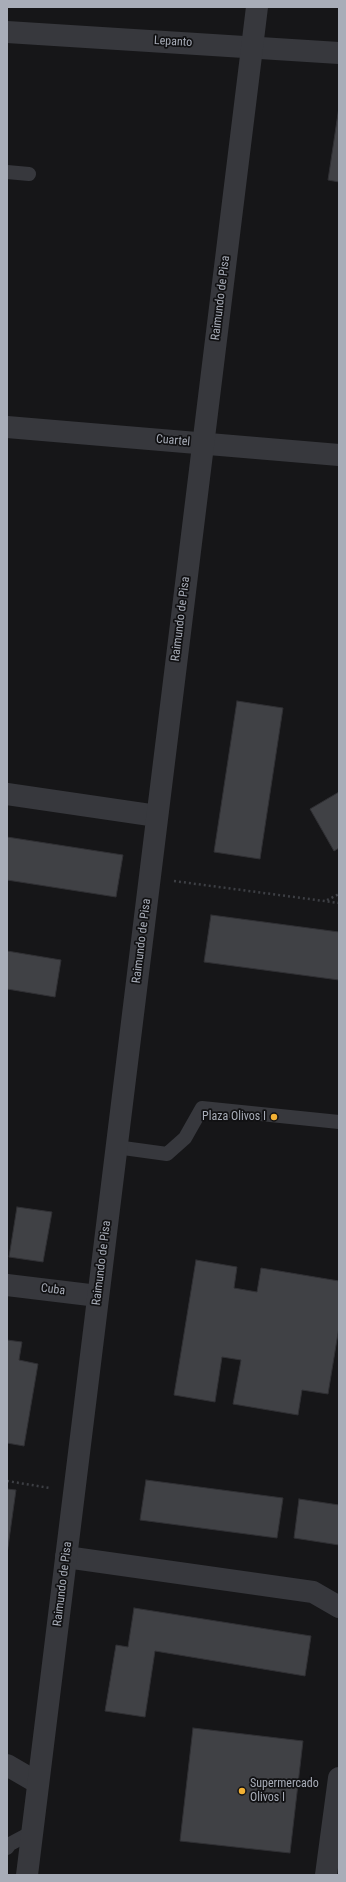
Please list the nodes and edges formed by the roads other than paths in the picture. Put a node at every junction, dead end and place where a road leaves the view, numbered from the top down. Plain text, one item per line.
1 (257, 7) edge
2 (7, 32) edge
3 (252, 46) junction
4 (339, 53) edge
5 (7, 172) edge
6 (29, 174) dead end
7 (7, 427) edge
8 (203, 444) junction
9 (339, 455) edge
10 (7, 794) edge
11 (157, 816) junction
12 (339, 1122) edge
13 (116, 1148) junction
14 (7, 1285) edge
15 (98, 1296) junction
16 (66, 1557) junction
17 (339, 1606) edge
18 (7, 1765) edge
19 (339, 1778) edge
20 (38, 1782) junction
21 (31, 1840) junction
22 (7, 1848) edge
23 (27, 1875) edge
24 (326, 1875) edge

1 - 3 street, Raimundo de Pisa
2 - 3 street, Lepanto
3 - 4 street, Lepanto
3 - 8 street, Raimundo de Pisa
5 - 6 lane
7 - 8 street, Cuartel
8 - 9 street, Cuartel
8 - 11 street, Raimundo de Pisa
10 - 11 street
11 - 13 street, Raimundo de Pisa
12 - 13 lane
13 - 15 street, Raimundo de Pisa
14 - 15 street, Cuba
15 - 16 street, Raimundo de Pisa
16 - 17 street
16 - 20 street, Raimundo de Pisa
18 - 20 street
19 - 24 street
20 - 21 street, Raimundo de Pisa
21 - 22 lane
21 - 23 street, Raimundo de Pisa

